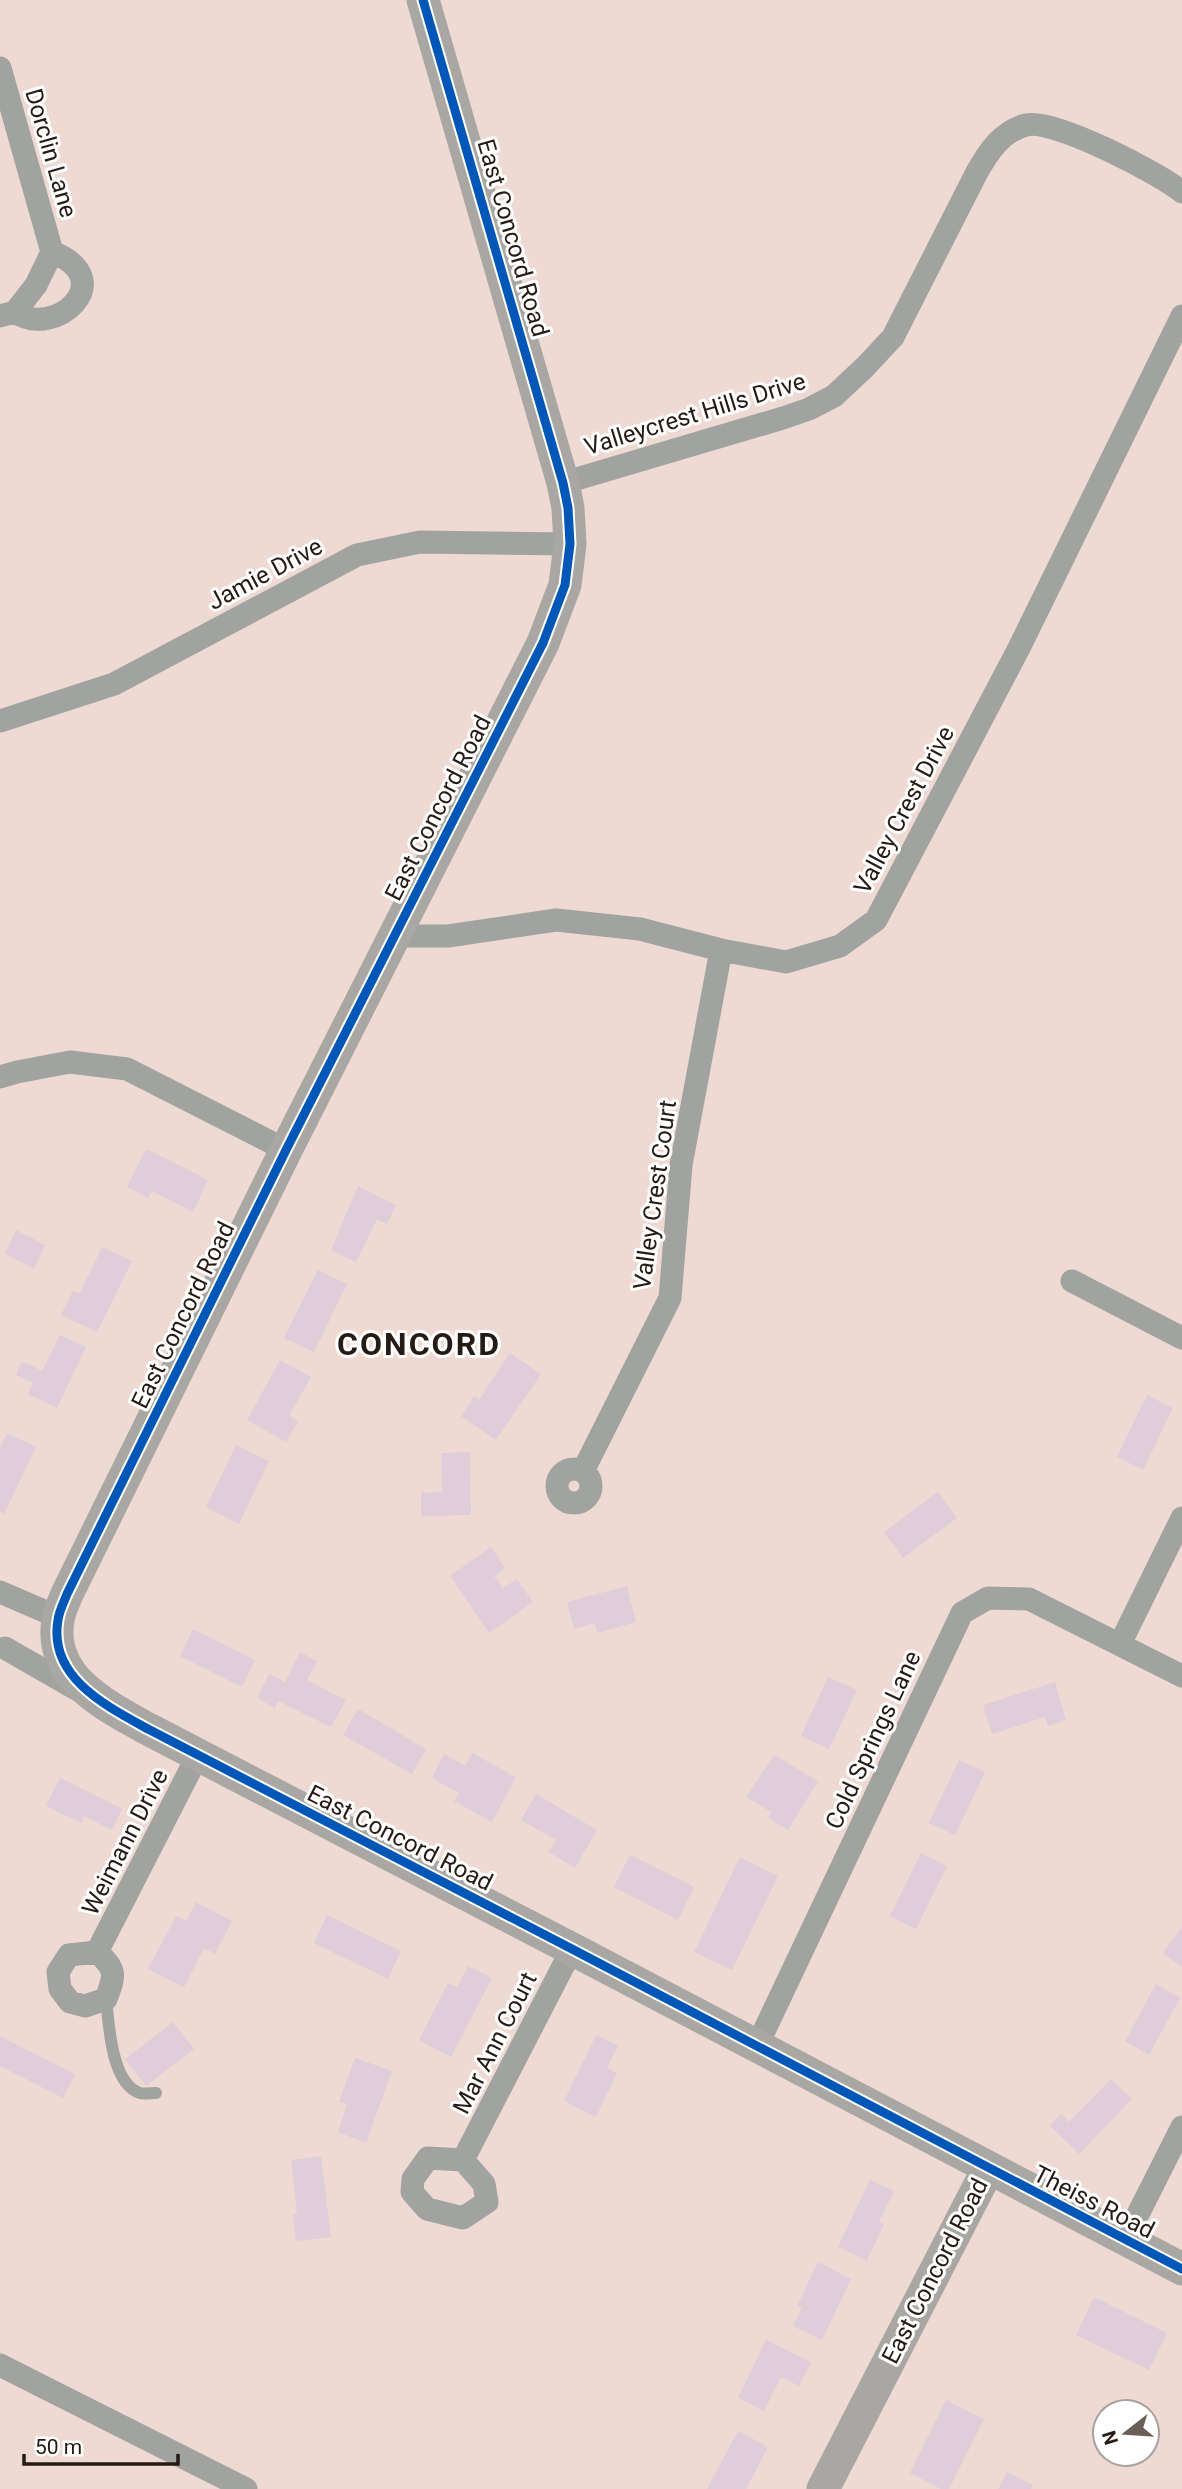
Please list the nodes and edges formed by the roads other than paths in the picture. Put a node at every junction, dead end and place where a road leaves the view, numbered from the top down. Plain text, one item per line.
1 (423, 0) edge
2 (0, 68) edge
3 (1182, 192) edge
4 (52, 252) junction
5 (8, 314) edge
6 (1182, 316) edge
7 (563, 483) junction
8 (570, 544) junction
9 (0, 722) edge
10 (393, 936) junction
11 (721, 950) junction
12 (0, 1077) edge
13 (286, 1150) junction
14 (1072, 1281) dead end
15 (1182, 1338) edge
16 (583, 1471) dead end
17 (1182, 1518) edge
18 (0, 1592) edge
19 (58, 1617) junction
20 (1120, 1644) junction
21 (2, 1647) edge
22 (59, 1651) junction
23 (1182, 1676) edge
24 (106, 1706) junction
25 (198, 1755) junction
26 (572, 1949) junction
27 (97, 1952) junction
28 (106, 1998) junction
29 (757, 2046) junction
30 (156, 2093) dead end
31 (1182, 2127) edge
32 (463, 2160) dead end
33 (988, 2169) junction
34 (1125, 2240) junction
35 (1182, 2269) edge
36 (0, 2365) edge
37 (246, 2489) edge
38 (823, 2489) edge

1 - 7 street, East Concord Road
2 - 4 street, Dorclin Lane
3 - 7 street, Valleycrest Hills Drive
4 - 5 street, Dorclin Lane
4 - 5 street, Dorclin Lane
6 - 11 street, Valley Crest Drive
7 - 8 street, East Concord Road
8 - 9 street, Jamie Drive
8 - 10 street, East Concord Road
10 - 11 street, Valley Crest Drive
10 - 13 street, East Concord Road
11 - 16 street, Valley Crest Court
12 - 13 street
13 - 19 street, East Concord Road
14 - 15 street
17 - 20 street
18 - 19 street
19 - 22 street, East Concord Road
20 - 23 street, Cold Springs Lane
20 - 29 street, Cold Springs Lane
21 - 22 street
21 - 24 street
22 - 24 street, East Concord Road
24 - 25 street, East Concord Road
25 - 26 street, East Concord Road
25 - 27 street, Weimann Drive
26 - 29 street, East Concord Road
26 - 32 street, Mar Ann Court
27 - 28 street, Weimann Drive
27 - 28 street, Weimann Drive
28 - 30 lane
29 - 33 street, East Concord Road
31 - 34 street
33 - 34 street, Theiss Road
33 - 38 street, East Concord Road
34 - 35 street, Theiss Road
36 - 37 street

